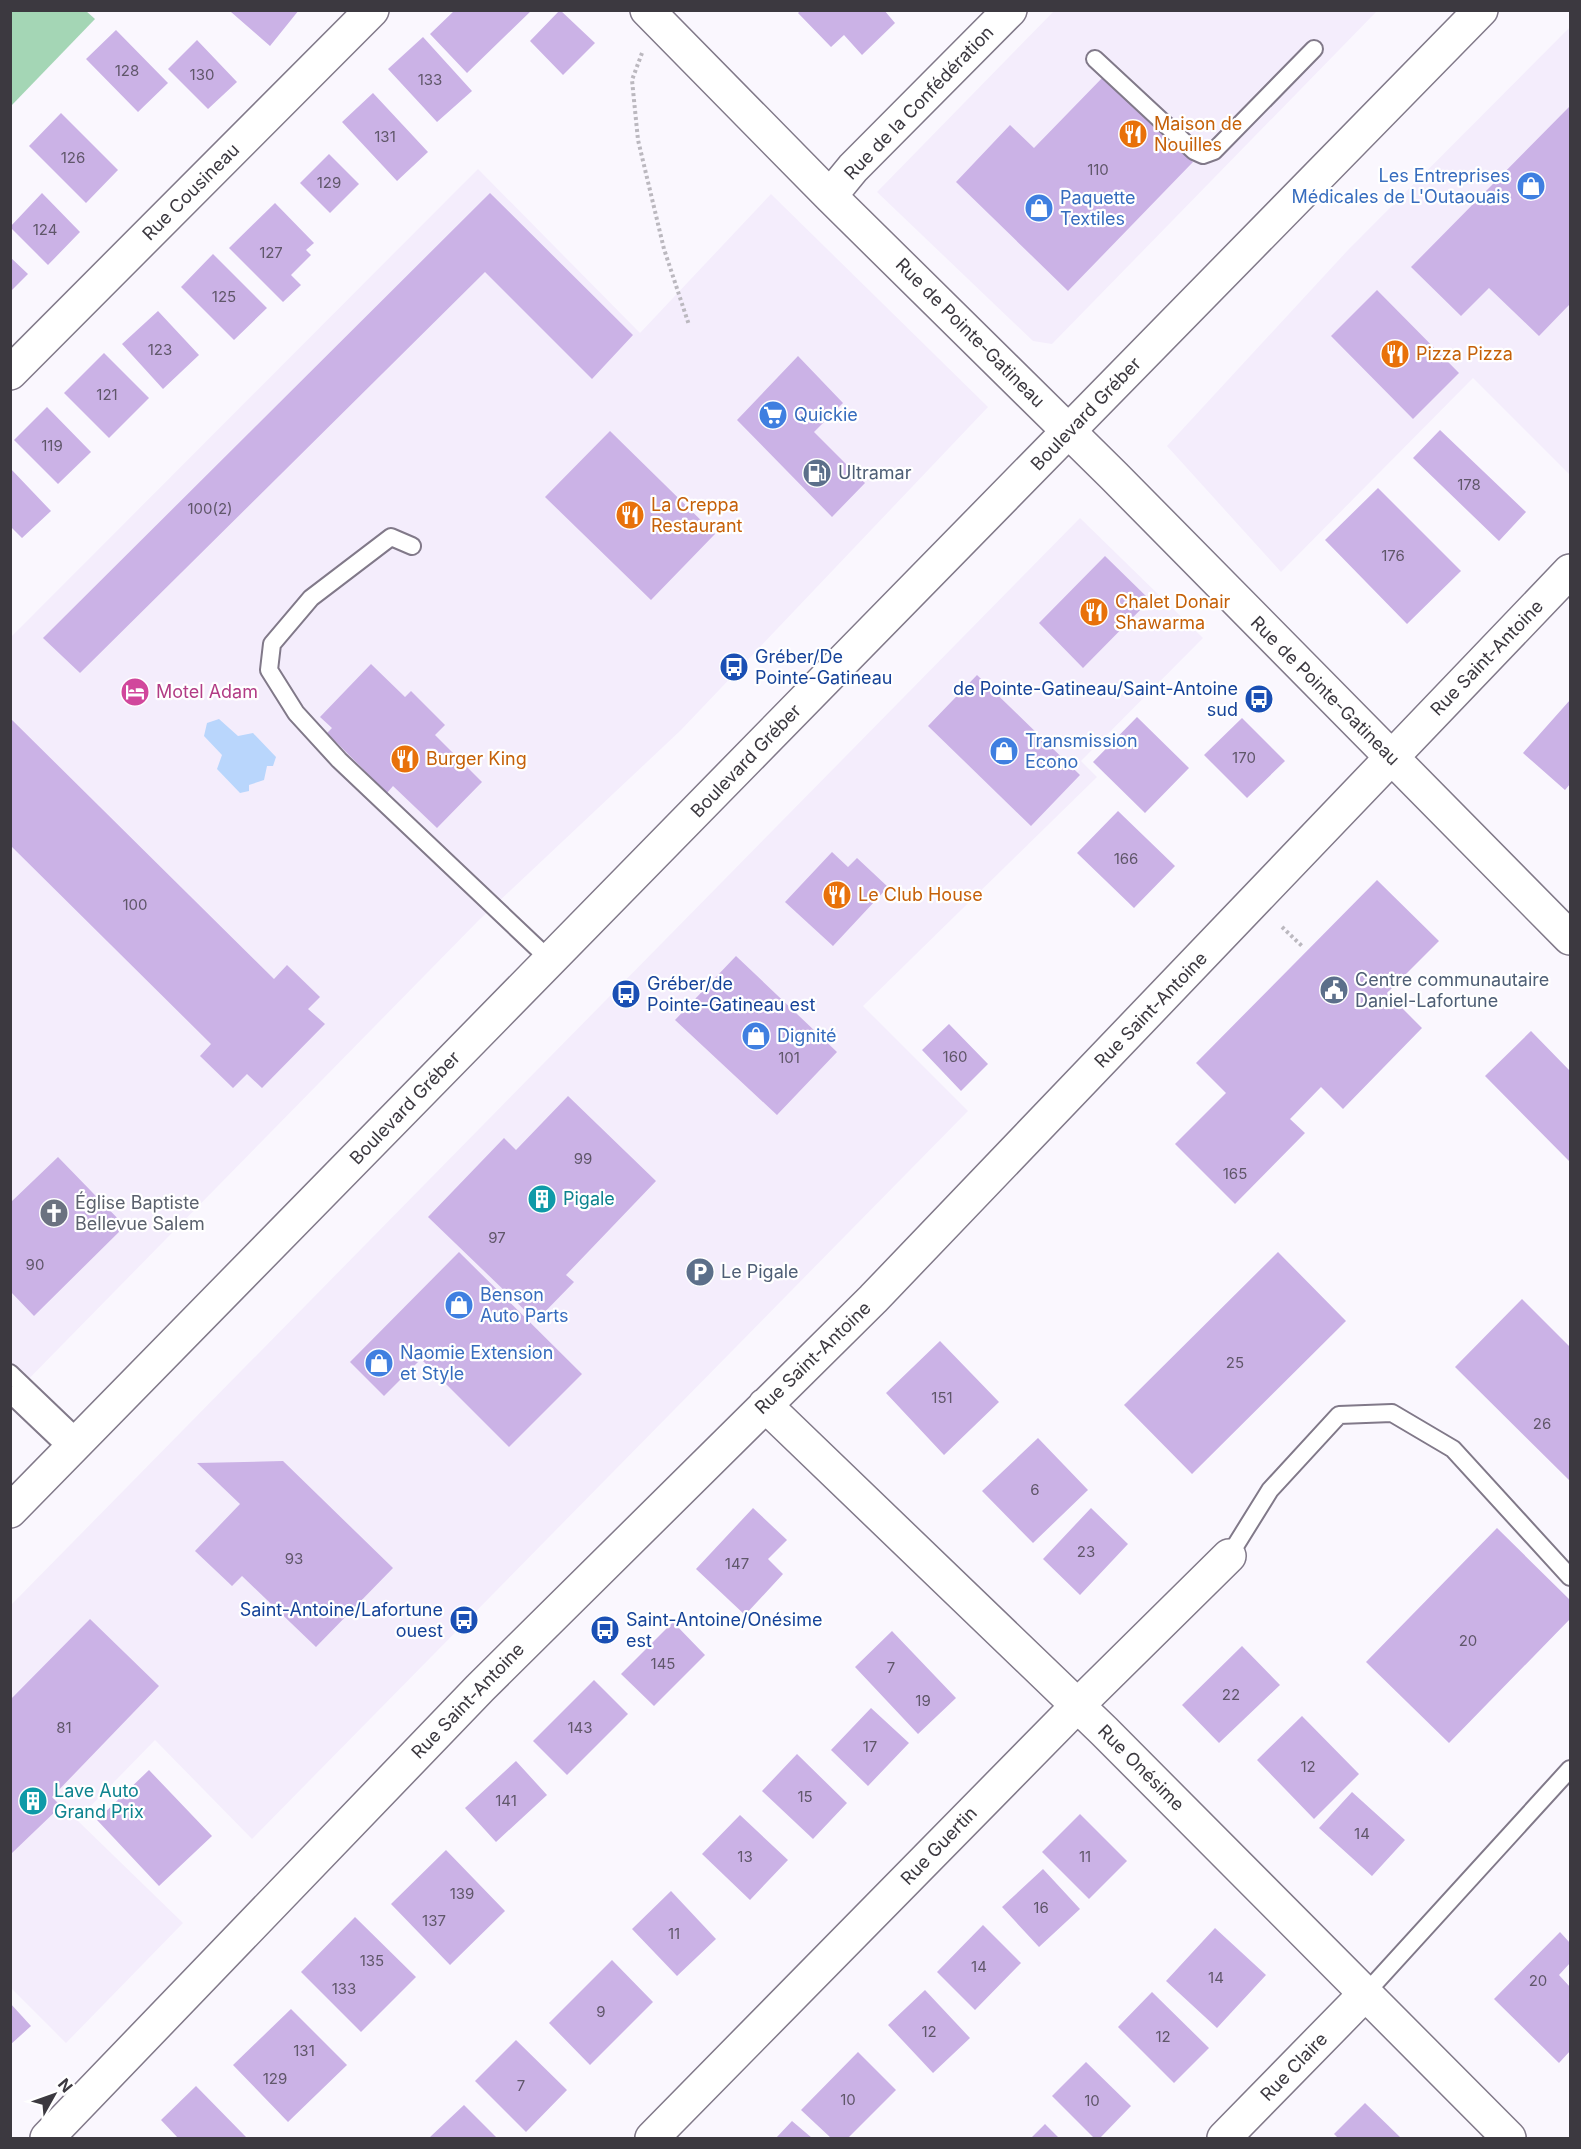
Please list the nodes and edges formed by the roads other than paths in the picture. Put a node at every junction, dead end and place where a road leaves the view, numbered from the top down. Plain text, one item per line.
1 (372, 10) edge
2 (647, 10) edge
3 (1010, 10) edge
4 (1481, 10) edge
5 (1314, 48) dead end
6 (1095, 59) dead end
7 (830, 196) junction
8 (10, 373) edge
9 (1068, 432) junction
10 (412, 546) dead end
11 (1570, 571) edge
12 (1391, 757) junction
13 (1570, 938) edge
14 (550, 960) junction
15 (10, 1374) edge
16 (10, 1394) edge
17 (765, 1405) junction
18 (75, 1445) junction
19 (10, 1511) edge
20 (1229, 1556) joint
21 (1570, 1577) edge
22 (1078, 1705) junction
23 (1570, 1769) edge
24 (1364, 1995) junction
25 (47, 2139) edge
26 (652, 2139) edge
27 (1224, 2139) edge
28 (1509, 2139) edge

1 - 8 street, Rue Cousineau
2 - 7 street, Rue de Pointe-Gatineau
3 - 7 street, Rue de la Confédération
4 - 9 street, Boulevard Gréber
5 - 6 lane
7 - 9 street, Rue de Pointe-Gatineau
9 - 12 street, Rue de Pointe-Gatineau
9 - 14 street, Boulevard Gréber
10 - 14 lane
11 - 12 street, Rue Saint-Antoine
12 - 13 street, Rue de Pointe-Gatineau
12 - 17 street, Rue Saint-Antoine
14 - 18 street, Boulevard Gréber
15 - 18 lane
16 - 18 lane
17 - 22 street, Rue Onésime
17 - 25 street, Rue Saint-Antoine
18 - 19 street, Boulevard Gréber
20 - 21 lane
20 - 22 street, Rue Guertin
22 - 24 street, Rue Onésime
22 - 26 street, Rue Guertin
23 - 24 lane
24 - 27 street, Rue Claire
24 - 28 street, Rue Onésime

